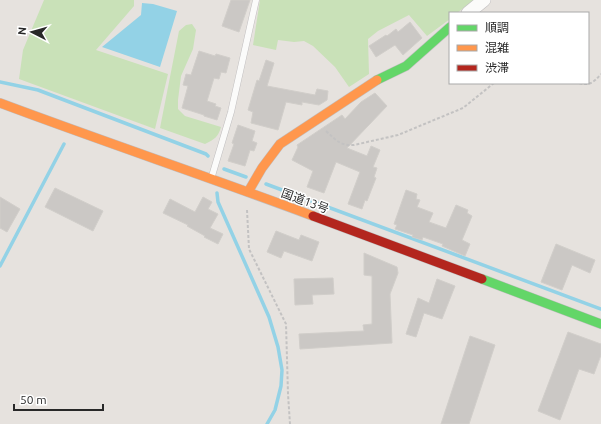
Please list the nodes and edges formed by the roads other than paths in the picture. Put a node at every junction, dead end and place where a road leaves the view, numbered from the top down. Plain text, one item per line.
1 (256, 0) edge
2 (484, 0) edge
3 (469, 12) edge
4 (449, 28) edge
5 (0, 103) edge
6 (211, 180) junction
7 (248, 192) junction
8 (601, 324) edge

1 - 6 lane
2 - 3 street
4 - 7 main road
5 - 6 main road, 国道13号
6 - 7 main road, 国道13号
7 - 8 main road, 国道13号

